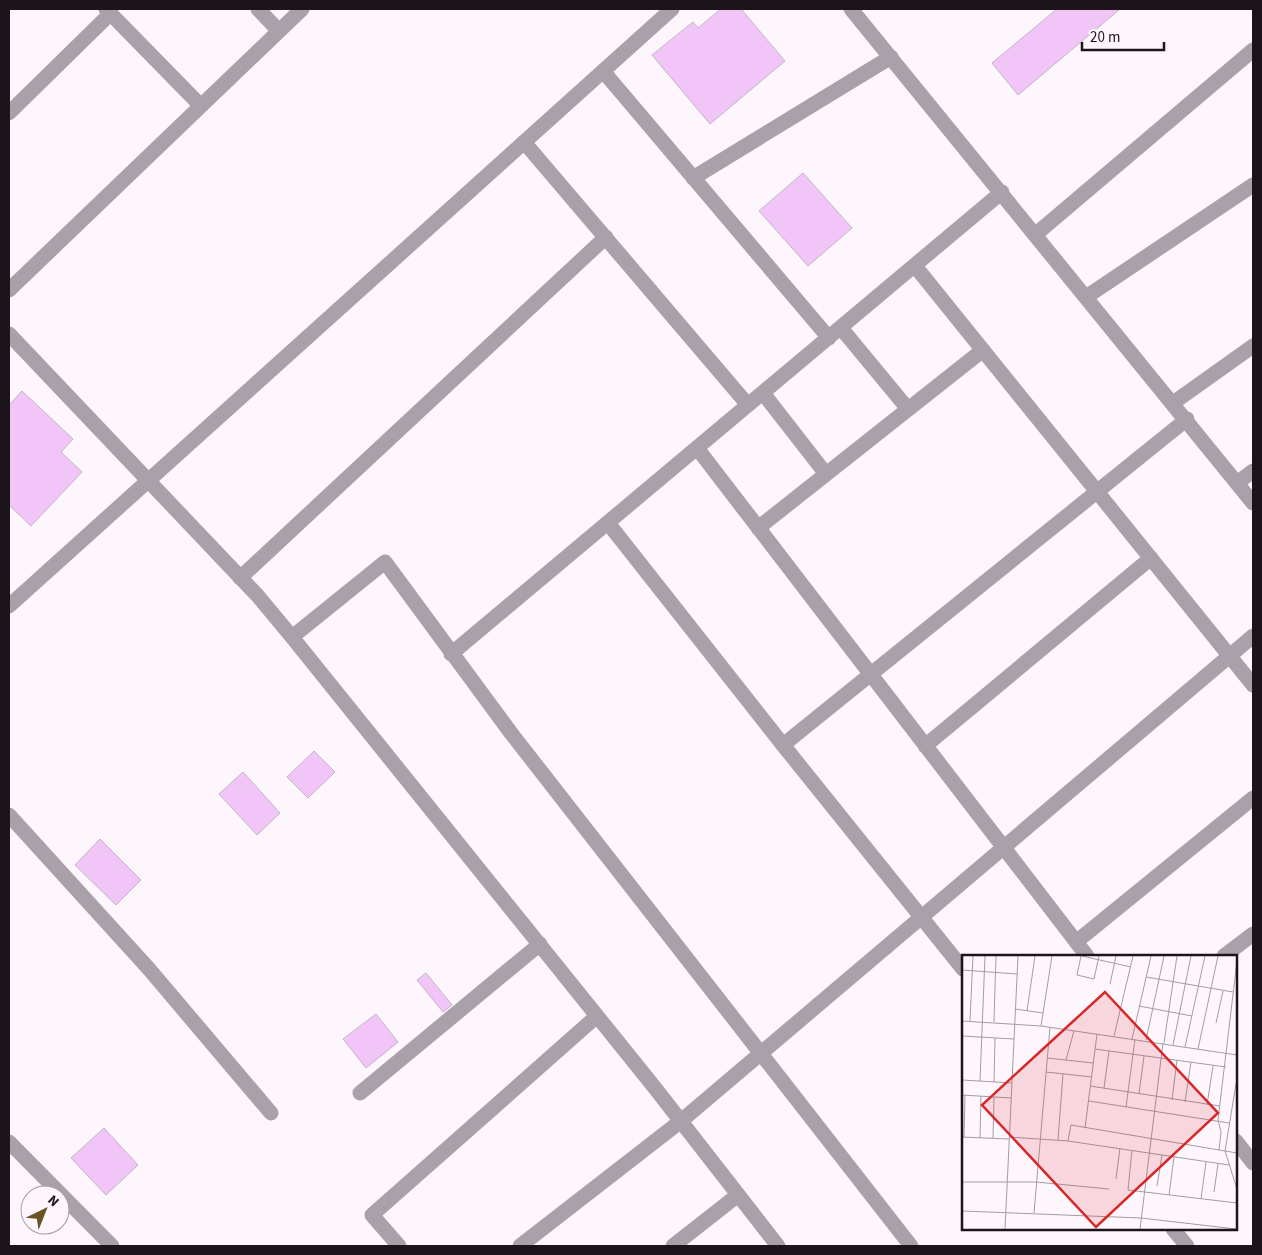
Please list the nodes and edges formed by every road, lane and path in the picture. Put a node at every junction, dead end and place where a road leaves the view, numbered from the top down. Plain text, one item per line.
1 (258, 9) edge
2 (302, 9) edge
3 (672, 9) edge
4 (851, 9) edge
5 (109, 11) edge
6 (279, 31) junction
7 (1253, 50) edge
8 (891, 57) junction
9 (603, 71) junction
10 (200, 106) junction
11 (9, 113) edge
12 (524, 142) junction
13 (693, 178) junction
14 (1253, 185) edge
15 (1002, 192) junction
16 (1036, 234) junction
17 (606, 237) junction
18 (915, 266) junction
19 (9, 290) edge
20 (1086, 297) junction
21 (840, 328) junction
22 (9, 334) edge
23 (829, 338) junction
24 (1253, 346) edge
25 (983, 350) junction
26 (762, 393) junction
27 (1173, 403) junction
28 (748, 405) junction
29 (908, 410) junction
30 (1187, 419) junction
31 (697, 448) junction
32 (1253, 472) edge
33 (826, 474) junction
34 (148, 480) junction
35 (1237, 483) junction
36 (1097, 491) junction
37 (1253, 503) edge
38 (608, 523) junction
39 (758, 528) junction
40 (1151, 558) junction
41 (240, 578) junction
42 (9, 606) edge
43 (1253, 636) edge
44 (292, 637) junction
45 (452, 654) junction
46 (1230, 656) junction
47 (870, 674) junction
48 (1253, 685) edge
49 (783, 745) junction
50 (925, 746) junction
51 (1253, 798) edge
52 (9, 816) edge
53 (1004, 848) junction
54 (922, 917) junction
55 (1253, 934) edge
56 (1076, 942) junction
57 (540, 944) junction
58 (1086, 955) edge
59 (1225, 955) edge
60 (962, 968) edge
61 (597, 1016) junction
62 (760, 1053) junction
63 (360, 1093) dead end
64 (271, 1113) dead end
65 (681, 1121) junction
66 (9, 1142) edge
67 (738, 1195) junction
68 (1174, 1230) edge
69 (112, 1246) edge
70 (398, 1246) edge
71 (520, 1246) edge
72 (673, 1246) edge
73 (778, 1246) edge
74 (911, 1246) edge
75 (1187, 1246) edge

1 - 6 street
2 - 6 street
3 - 9 street
4 - 8 street
5 - 10 street
5 - 11 street
6 - 10 street
7 - 16 street
8 - 13 street
8 - 15 street
9 - 12 street
9 - 13 street
10 - 19 street
12 - 17 street
12 - 34 street
13 - 23 street
14 - 20 street
15 - 16 street
15 - 18 street
16 - 20 street
17 - 28 street
17 - 41 street
18 - 21 street
18 - 25 street
20 - 27 street
21 - 23 street
21 - 29 street
22 - 34 street
23 - 26 street
24 - 27 street
25 - 29 street
25 - 36 street
26 - 28 street
26 - 33 street
27 - 30 street
28 - 31 street
29 - 33 street
30 - 35 street
30 - 36 street
31 - 38 street
31 - 39 street
32 - 35 street
33 - 39 street
34 - 41 street
34 - 42 street
35 - 37 street
36 - 40 street
36 - 47 street
38 - 45 street
38 - 49 street
39 - 47 street
40 - 46 street
40 - 50 street
41 - 44 street
43 - 46 street
44 - 45 street
44 - 57 street
45 - 62 street
46 - 48 street
46 - 53 street
47 - 49 street
47 - 50 street
49 - 54 street
50 - 53 street
51 - 56 street
52 - 64 street
53 - 54 street
53 - 56 street
54 - 60 street
54 - 62 street
55 - 59 street
56 - 58 street
57 - 61 street
57 - 63 street
61 - 65 street
61 - 70 street
62 - 65 street
62 - 74 street
65 - 67 street
65 - 71 street
66 - 69 street
67 - 72 street
67 - 73 street
68 - 75 street

